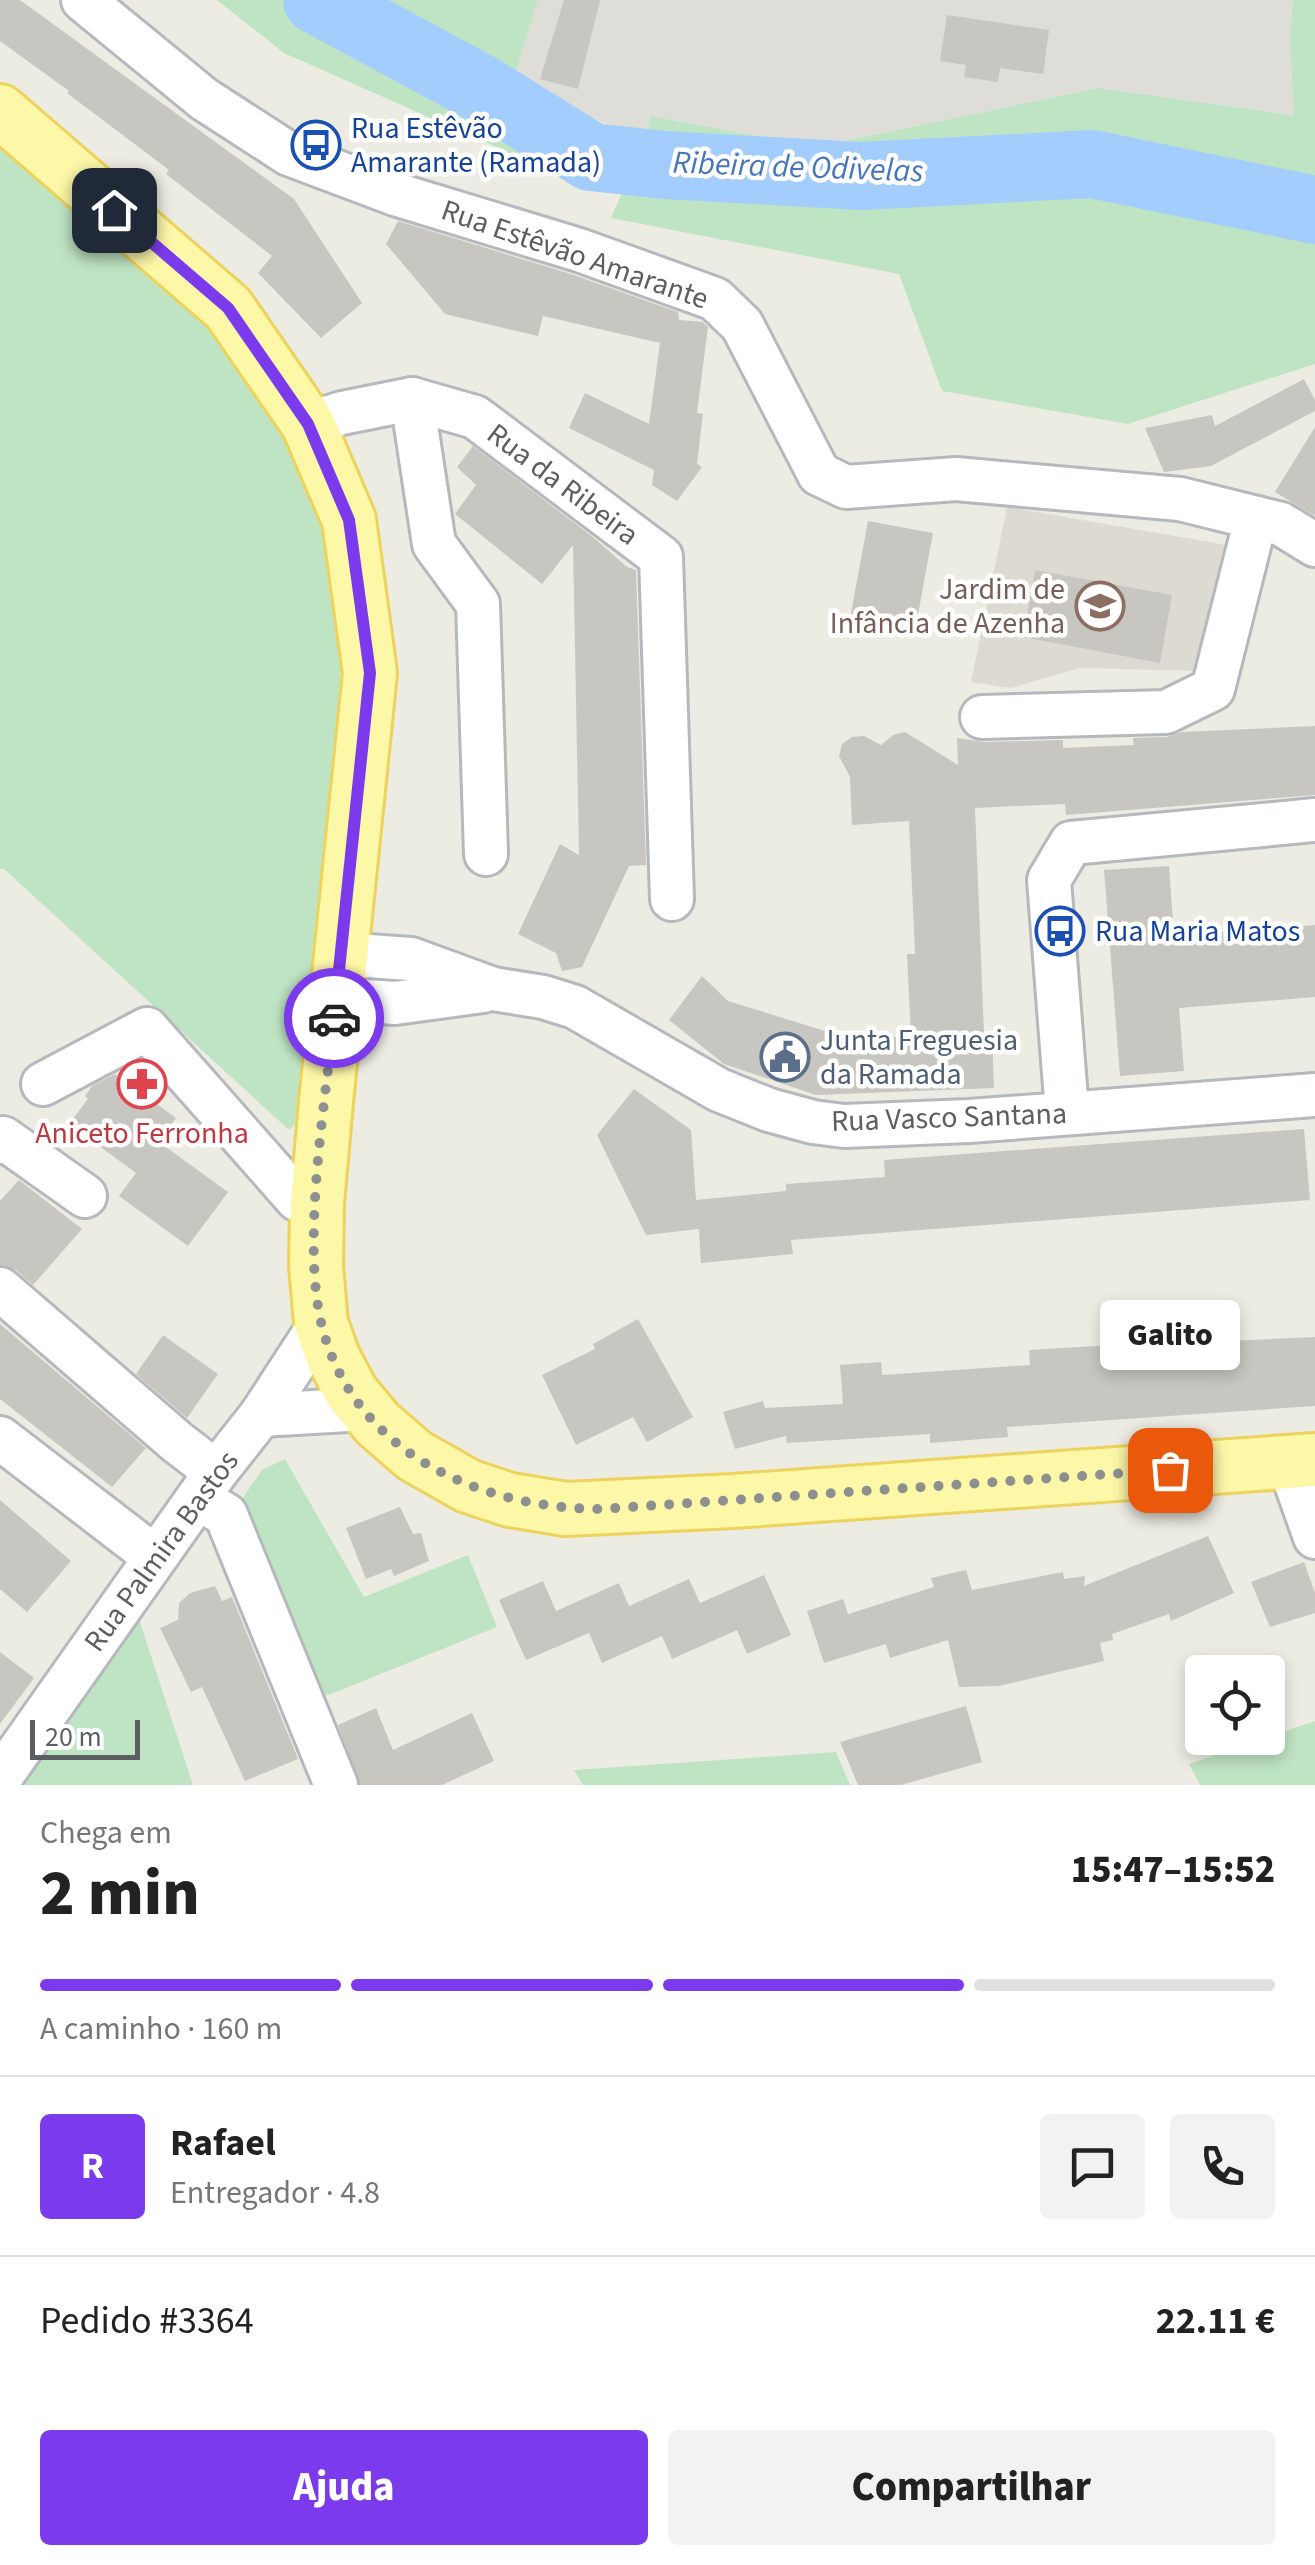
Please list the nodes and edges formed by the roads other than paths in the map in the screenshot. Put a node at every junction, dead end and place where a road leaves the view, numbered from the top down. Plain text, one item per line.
1 (83, 0) edge
2 (0, 111) edge
3 (412, 399) junction
4 (308, 424) junction
5 (1256, 518) junction
6 (1315, 544) edge
7 (982, 717) dead end
8 (1315, 820) edge
9 (486, 854) dead end
10 (672, 899) dead end
11 (338, 976) junction
12 (43, 1084) dead end
13 (1315, 1095) edge
14 (1067, 1112) junction
15 (0, 1142) edge
16 (85, 1196) dead end
17 (317, 1204) junction
18 (0, 1289) edge
19 (322, 1323) junction
20 (365, 1409) junction
21 (261, 1415) junction
22 (0, 1438) edge
23 (1301, 1460) edge
24 (207, 1485) junction
25 (1315, 1536) edge
26 (155, 1557) junction
27 (0, 1778) edge
28 (336, 1785) edge

1 - 5 street, Rua Estêvão Amarante
2 - 4 main road
3 - 4 street, Rua da Ribeira
3 - 9 street
3 - 10 street, Rua da Ribeira
4 - 11 main road
5 - 6 street, Rua Estêvão Amarante
5 - 7 street
8 - 14 street
11 - 14 street, Rua Vasco Santana
11 - 17 main road
12 - 17 street
13 - 14 street, Rua Vasco Santana
15 - 16 street
17 - 19 main road
18 - 24 street
19 - 20 main road
19 - 21 street, Rua Palmira Bastos
20 - 21 street
20 - 23 main road
21 - 24 street, Rua Palmira Bastos
22 - 26 street
23 - 25 street
24 - 26 street, Rua Palmira Bastos
24 - 28 street
26 - 27 street, Rua Palmira Bastos

